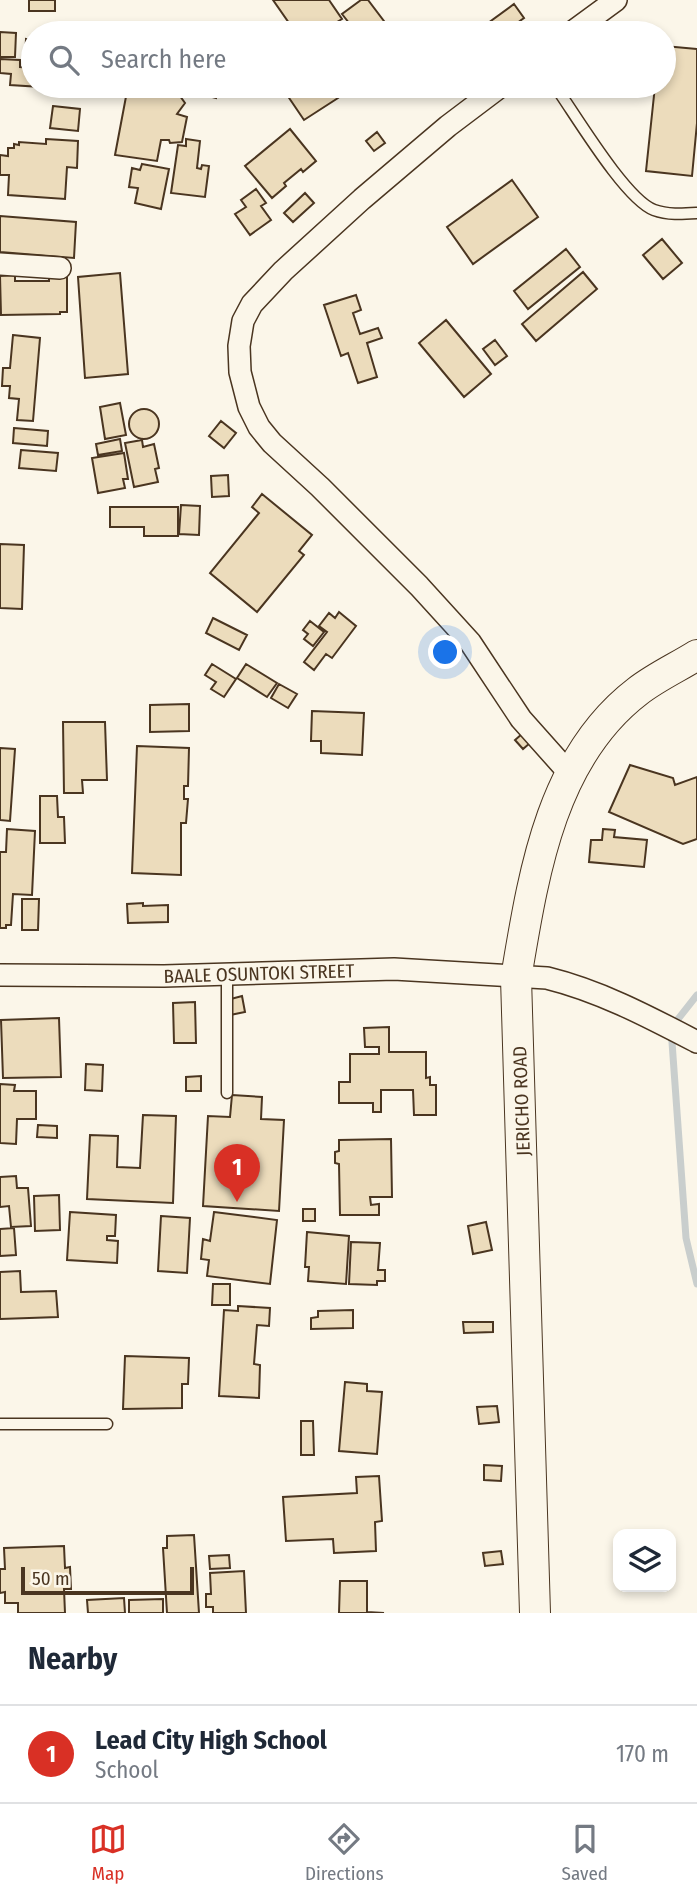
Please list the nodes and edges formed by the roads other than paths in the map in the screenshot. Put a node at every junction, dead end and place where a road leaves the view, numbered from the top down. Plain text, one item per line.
1 (616, 0) edge
2 (587, 21) edge
3 (485, 98) edge
4 (563, 98) edge
5 (697, 213) edge
6 (0, 264) edge
7 (60, 268) dead end
8 (697, 655) edge
9 (570, 774) junction
10 (227, 973) junction
11 (0, 975) edge
12 (516, 978) junction
13 (697, 1042) edge
14 (227, 1093) dead end
15 (0, 1424) edge
16 (107, 1424) dead end
17 (535, 1613) edge

1 - 2 street
3 - 9 street
4 - 5 lane
6 - 7 street
8 - 9 street, JERICHO ROAD
9 - 12 street, JERICHO ROAD
10 - 11 street, BAALE OSUNTOKI STREET
10 - 12 street, BAALE OSUNTOKI STREET
10 - 14 lane
12 - 13 street, BAALE OSUNTOKI STREET
12 - 17 street, JERICHO ROAD
15 - 16 lane

